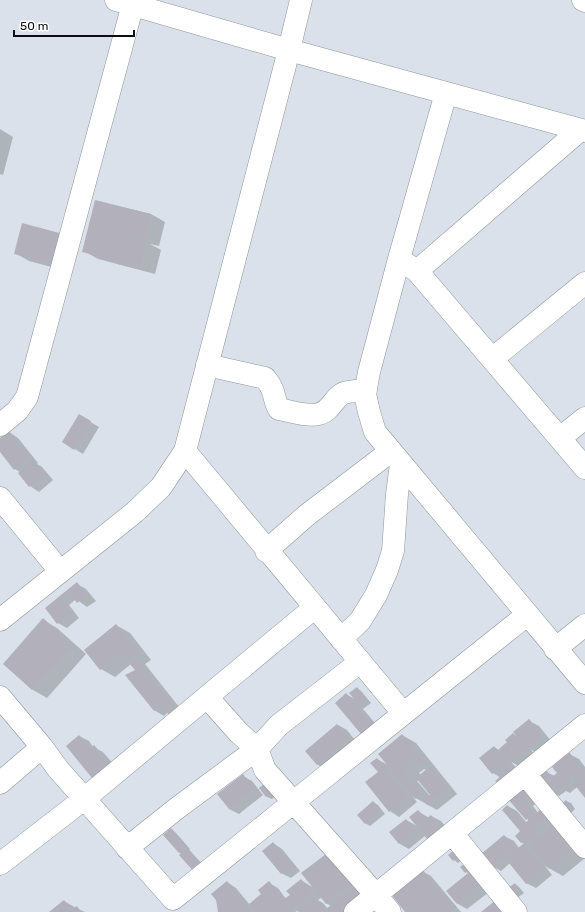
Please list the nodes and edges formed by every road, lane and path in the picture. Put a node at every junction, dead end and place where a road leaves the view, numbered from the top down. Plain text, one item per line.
1 (301, 0) edge
2 (125, 2) edge
3 (289, 50) junction
4 (446, 93) junction
5 (583, 131) edge
6 (399, 259) junction
7 (417, 271) junction
8 (585, 283) edge
9 (492, 359) junction
10 (207, 364) junction
11 (366, 390) junction
12 (585, 418) edge
13 (0, 425) edge
14 (560, 438) junction
15 (185, 452) junction
16 (396, 457) junction
17 (585, 468) edge
18 (0, 498) edge
19 (266, 551) junction
20 (60, 571) junction
21 (314, 608) junction
22 (527, 615) junction
23 (0, 620) edge
24 (585, 625) edge
25 (341, 639) junction
26 (556, 648) junction
27 (360, 662) junction
28 (585, 684) edge
29 (0, 697) edge
30 (207, 697) junction
31 (403, 713) junction
32 (585, 725) edge
33 (42, 747) junction
34 (257, 749) junction
35 (525, 774) junction
36 (0, 784) edge
37 (84, 799) junction
38 (295, 802) junction
39 (452, 833) junction
40 (585, 847) edge
41 (127, 848) junction
42 (0, 864) edge
43 (376, 895) junction
44 (178, 906) edge
45 (355, 912) edge
46 (390, 912) edge
47 (516, 912) edge

1 - 3 street
2 - 3 street
2 - 13 street
3 - 4 street
3 - 10 street
4 - 5 street
4 - 6 street
5 - 7 street
6 - 7 street
6 - 11 street
7 - 9 street
8 - 9 street
9 - 14 street
10 - 11 street
10 - 15 street
11 - 16 street
12 - 14 street
14 - 17 street
15 - 19 street
15 - 20 street
16 - 19 street
16 - 22 street
16 - 25 street
18 - 20 street
19 - 21 street
20 - 23 street
21 - 25 street
21 - 30 street
22 - 26 street
22 - 31 street
24 - 26 street
25 - 27 street
26 - 28 street
27 - 31 street
27 - 34 street
29 - 33 street
30 - 34 street
30 - 37 street
31 - 38 street
32 - 35 street
33 - 36 street
33 - 37 street
34 - 38 street
34 - 41 street
35 - 39 street
35 - 40 street
37 - 41 street
37 - 42 street
38 - 43 street
38 - 44 street
39 - 43 street
39 - 47 street
41 - 44 street
43 - 45 street
43 - 46 street

